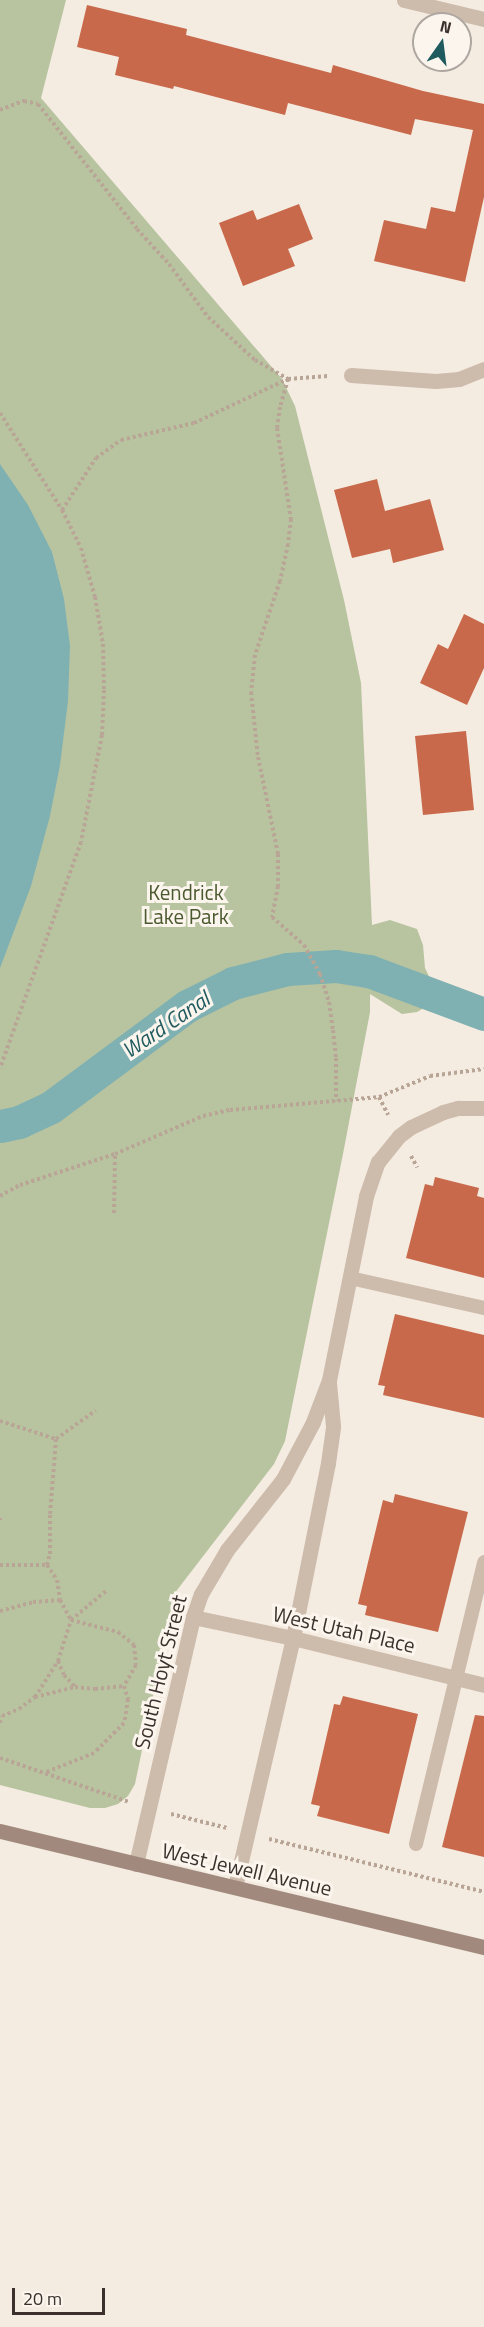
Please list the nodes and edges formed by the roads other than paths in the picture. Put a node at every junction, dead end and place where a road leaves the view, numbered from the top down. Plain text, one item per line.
1 (404, 0) edge
2 (484, 19) edge
3 (484, 369) edge
4 (351, 375) road end
5 (484, 1108) edge
6 (350, 1278) junction
7 (484, 1308) edge
8 (329, 1380) junction
9 (484, 1562) edge
10 (193, 1617) junction
11 (293, 1638) junction
12 (456, 1678) junction
13 (484, 1685) edge
14 (0, 1831) edge
15 (416, 1844) dead end
16 (136, 1864) junction
17 (235, 1887) junction
18 (484, 1947) edge

1 - 2 street
3 - 4 street
5 - 6 street, South Hoyt Street
6 - 7 lane
6 - 8 street, South Hoyt Street
8 - 10 street, South Hoyt Street
8 - 11 street, South Hoyt Street
9 - 12 lane
10 - 11 street, West Utah Place
10 - 16 street, South Hoyt Street
11 - 12 street, West Utah Place
11 - 17 street, South Hoyt Street
12 - 13 street, West Utah Place
12 - 15 lane
14 - 16 main road, West Jewell Avenue
16 - 17 main road, West Jewell Avenue
17 - 18 main road, West Jewell Avenue

